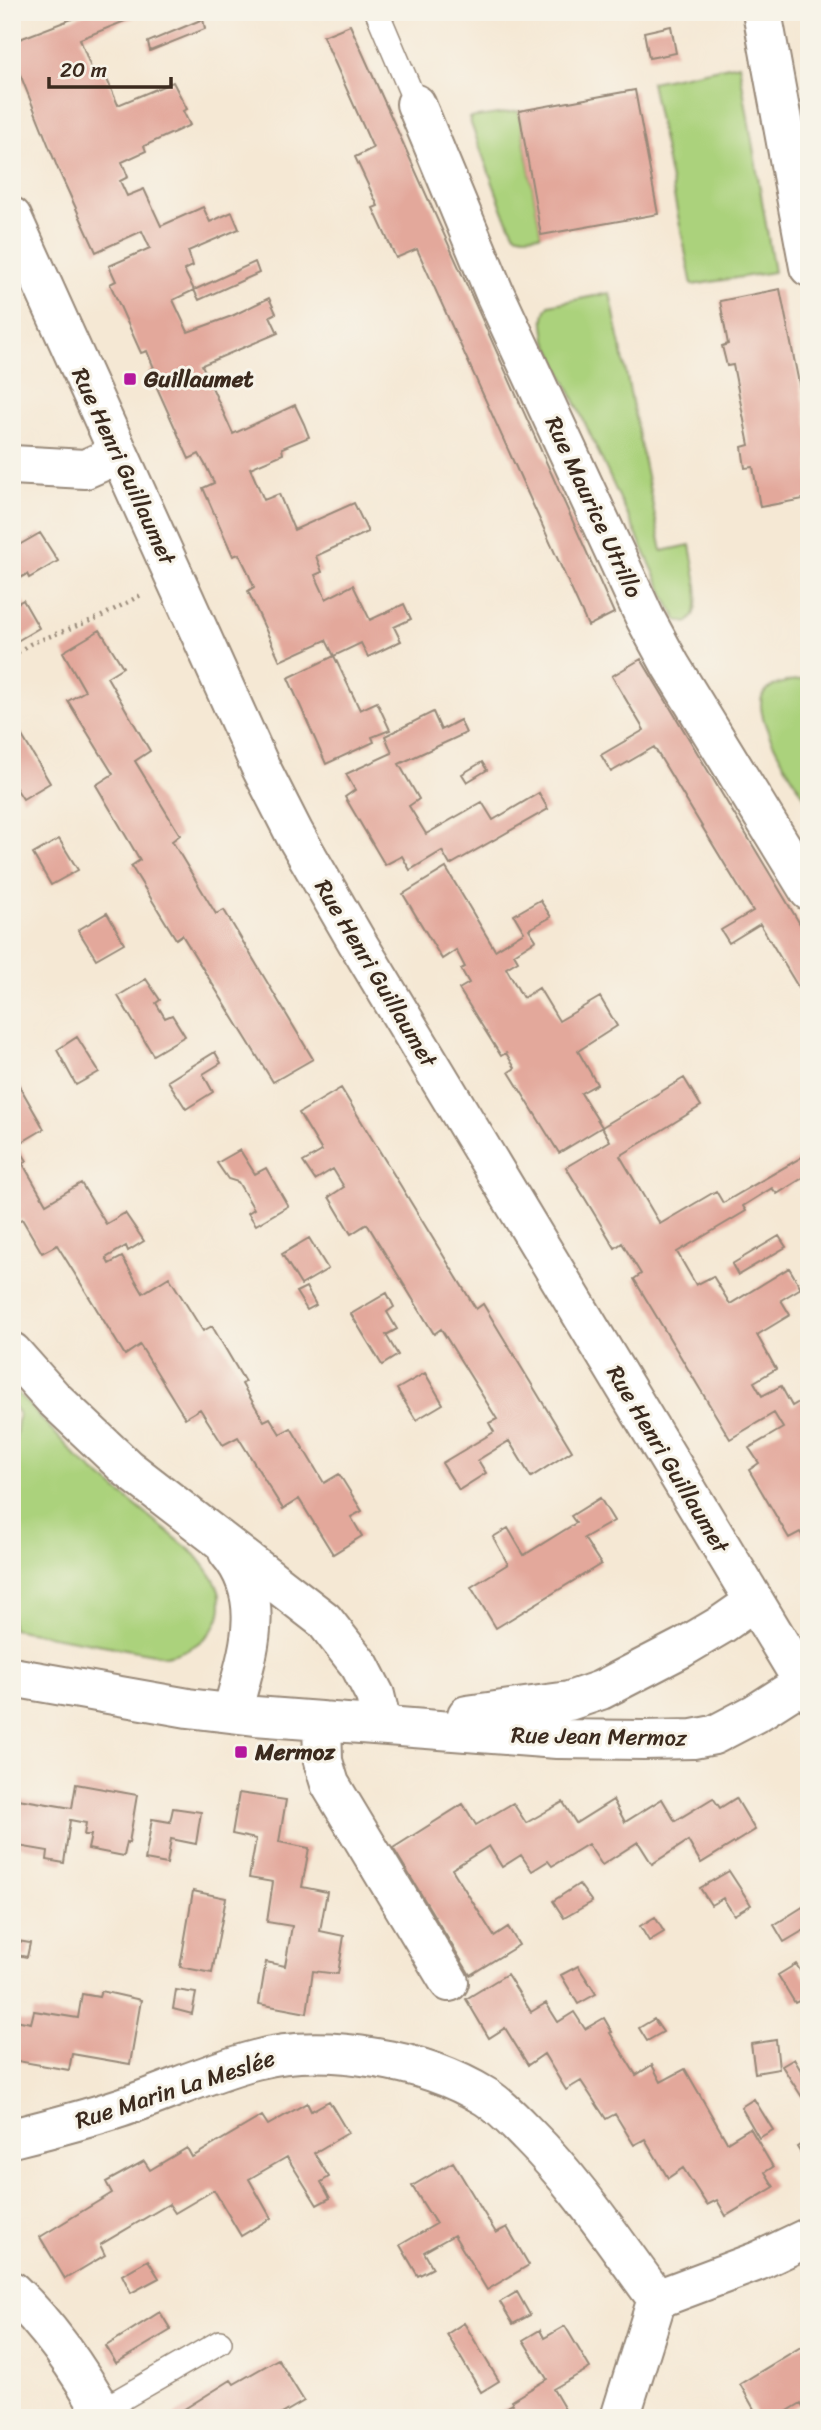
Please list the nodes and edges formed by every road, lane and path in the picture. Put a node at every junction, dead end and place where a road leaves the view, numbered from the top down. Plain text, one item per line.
1 (377, 12) edge
2 (762, 12) edge
3 (416, 104) joint
4 (12, 218) edge
5 (809, 267) edge
6 (120, 454) junction
7 (12, 465) edge
8 (175, 577) junction
9 (12, 656) edge
10 (809, 891) edge
11 (12, 1352) edge
12 (213, 1534) junction
13 (754, 1602) junction
14 (12, 1677) edge
15 (806, 1687) edge
16 (232, 1713) junction
17 (322, 1721) junction
18 (382, 1724) junction
19 (449, 1982) dead end
20 (12, 2138) edge
21 (809, 2237) edge
22 (12, 2291) edge
23 (657, 2300) junction
24 (220, 2342) dead end
25 (104, 2414) edge
26 (620, 2418) edge

1 - 3 lane
2 - 5 street
3 - 10 street, Rue Maurice Utrillo
4 - 6 street, Rue Henri Guillaumet
6 - 7 street
6 - 8 street, Rue Henri Guillaumet
8 - 9 path
8 - 13 street, Rue Henri Guillaumet
11 - 12 street
12 - 16 street
12 - 18 street
13 - 15 street, Rue Henri Guillaumet
13 - 18 street, Rue Jean Mermoz
14 - 16 street, Rue Jean Mermoz
15 - 18 street, Rue Jean Mermoz
16 - 17 street, Rue Jean Mermoz
17 - 18 street, Rue Jean Mermoz
17 - 19 street
20 - 23 street, Rue Marin La Meslée
21 - 23 street
22 - 25 street
23 - 26 street
24 - 25 lane

